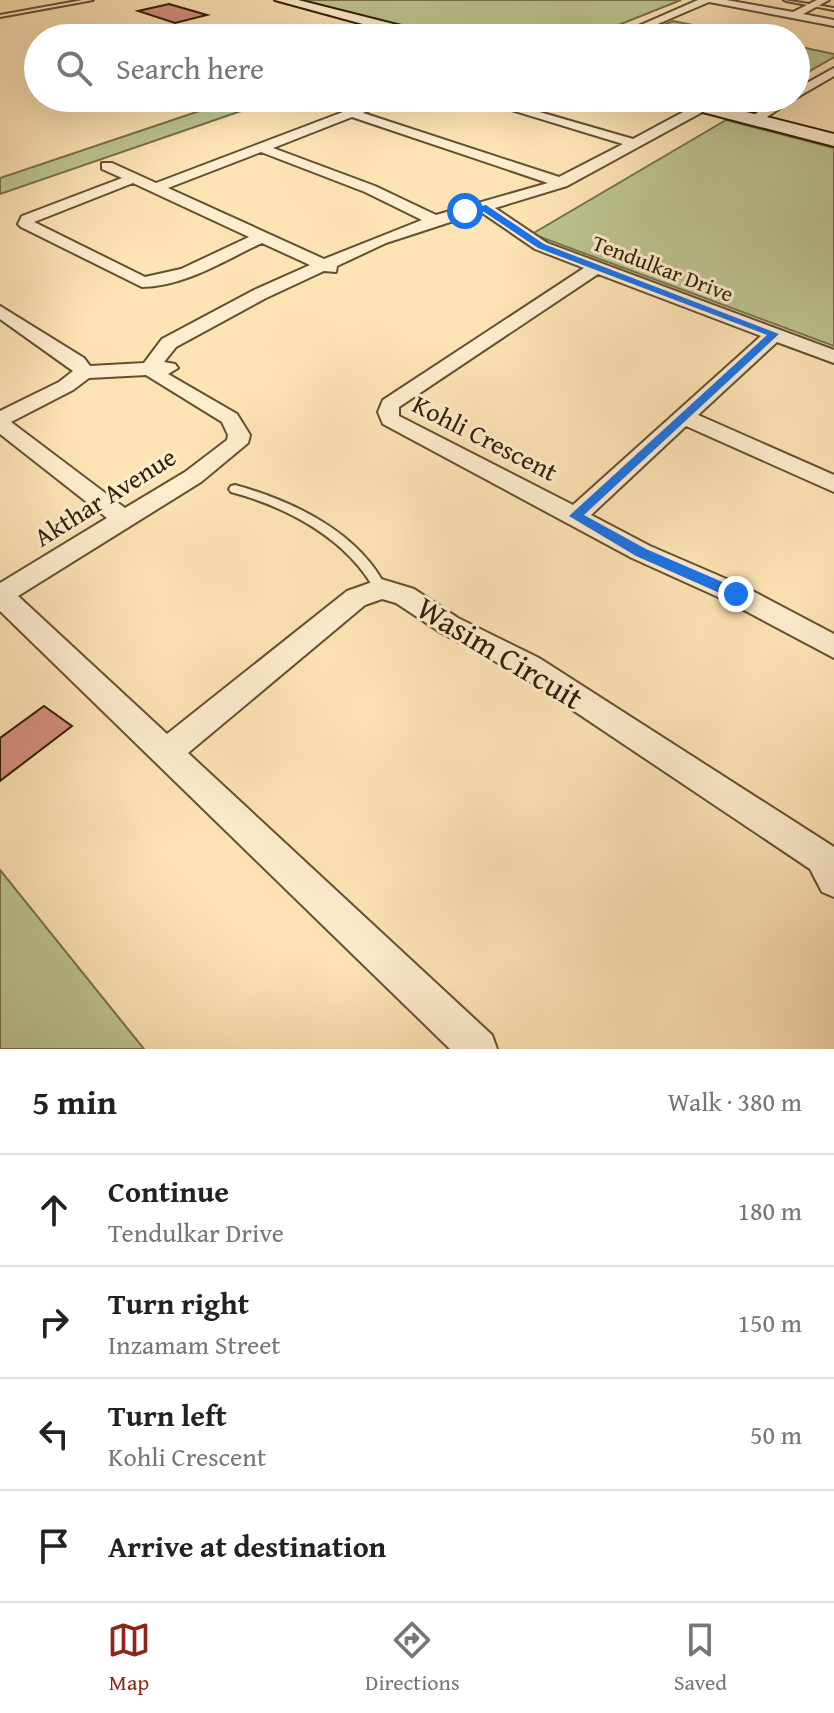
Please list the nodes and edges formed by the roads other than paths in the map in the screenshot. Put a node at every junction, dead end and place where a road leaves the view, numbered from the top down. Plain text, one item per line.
1 (91, 0) edge
2 (282, 0) edge
3 (709, 0) edge
4 (786, 0) edge
5 (824, 0) edge
6 (814, 5) junction
7 (834, 9) edge
8 (0, 16) edge
9 (793, 16) junction
10 (834, 23) edge
11 (377, 24) edge
12 (650, 24) edge
13 (834, 71) edge
14 (810, 86) edge
15 (527, 112) edge
16 (693, 112) edge
17 (722, 112) edge
18 (767, 112) edge
19 (351, 113) joint
20 (754, 120) junction
21 (834, 140) edge
22 (634, 143) junction
23 (262, 148) junction
24 (107, 166) dead end
25 (135, 178) junction
26 (562, 183) junction
27 (156, 188) junction
28 (483, 207) junction
29 (435, 220) junction
30 (263, 236) junction
31 (597, 267) junction
32 (329, 268) junction
33 (0, 311) edge
34 (774, 334) junction
35 (834, 357) edge
36 (161, 368) junction
37 (84, 372) junction
38 (684, 417) junction
39 (0, 421) edge
40 (834, 484) edge
41 (235, 489) dead end
42 (575, 516) junction
43 (124, 519) junction
44 (381, 589) junction
45 (0, 595) edge
46 (834, 647) edge
47 (166, 753) junction
48 (834, 880) edge
49 (478, 1049) edge

1 - 8 lane
2 - 11 street
3 - 9 street
3 - 12 street
4 - 6 lane
5 - 6 street
6 - 7 lane
6 - 9 street
9 - 10 street
13 - 14 street
15 - 22 street
16 - 22 street
17 - 20 street
18 - 20 street
19 - 23 street
19 - 26 street
20 - 21 street
22 - 26 street
23 - 27 street
23 - 29 street
24 - 25 street
25 - 27 street
25 - 30 street
26 - 28 street
27 - 30 street
28 - 29 street
28 - 31 street, Tendulkar Drive
29 - 32 street
30 - 32 street
31 - 34 street, Tendulkar Drive
31 - 42 street, Kohli Crescent
32 - 36 street
33 - 37 street
34 - 35 street, Tendulkar Drive
34 - 38 street
36 - 37 street
36 - 43 street, Akthar Avenue
37 - 39 street
38 - 40 street
38 - 42 street
39 - 43 street
41 - 44 lane
42 - 46 street, Kohli Crescent
43 - 45 street, Akthar Avenue
44 - 47 street
44 - 48 street, Wasim Circuit
45 - 47 street
47 - 49 street

